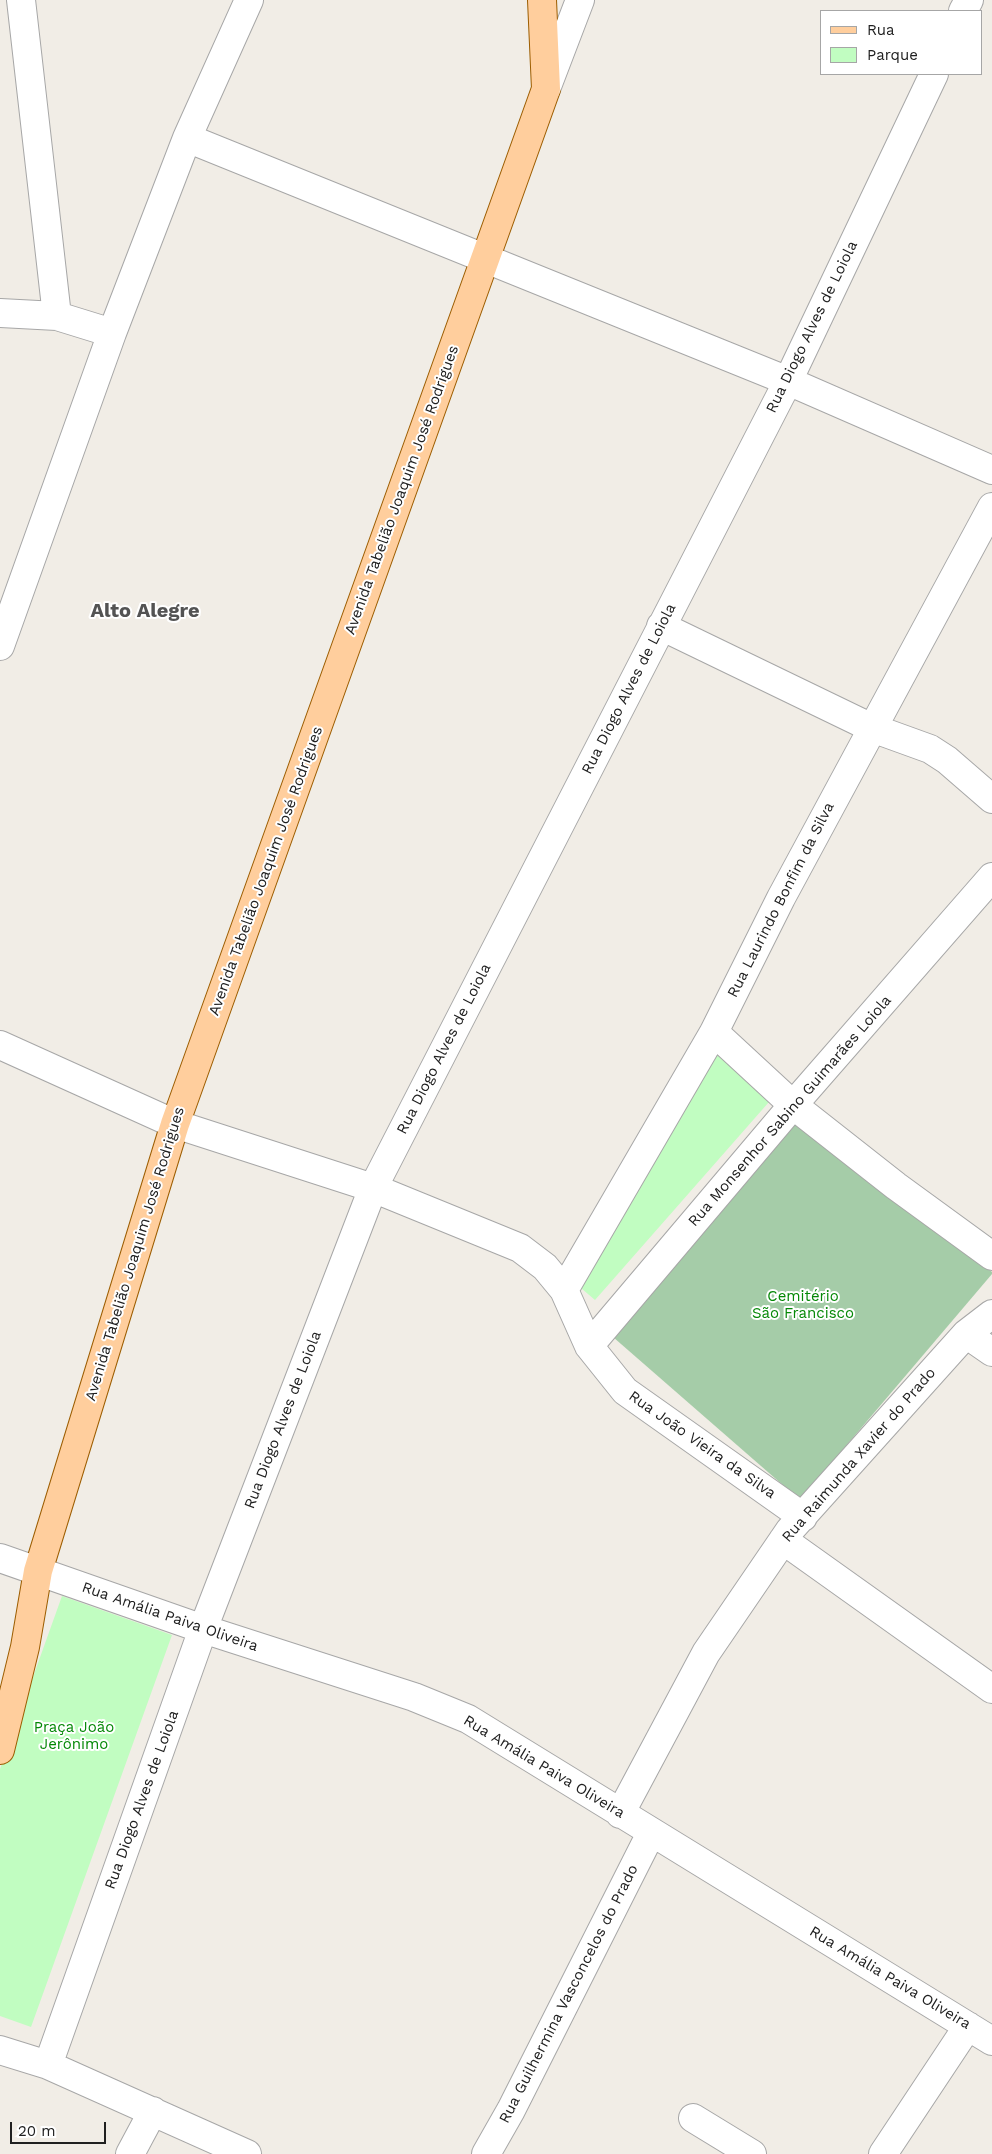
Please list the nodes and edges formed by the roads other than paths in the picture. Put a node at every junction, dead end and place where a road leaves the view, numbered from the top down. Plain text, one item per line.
1 (21, 0) edge
2 (249, 0) edge
3 (542, 0) edge
4 (580, 0) edge
5 (934, 75) edge
6 (546, 89) junction
7 (187, 138) junction
8 (486, 258) junction
9 (0, 313) edge
10 (56, 316) junction
11 (112, 333) junction
12 (788, 381) junction
13 (992, 470) edge
14 (990, 516) edge
15 (662, 626) junction
16 (0, 646) edge
17 (872, 728) junction
18 (992, 799) edge
19 (992, 877) edge
20 (714, 1032) junction
21 (0, 1046) edge
22 (793, 1105) junction
23 (175, 1124) junction
24 (373, 1188) junction
25 (992, 1256) edge
26 (564, 1290) junction
27 (992, 1314) edge
28 (966, 1334) junction
29 (589, 1346) junction
30 (992, 1352) edge
31 (803, 1516) junction
32 (783, 1540) junction
33 (0, 1558) edge
34 (38, 1571) junction
35 (203, 1629) junction
36 (992, 1689) edge
37 (0, 1750) edge
38 (620, 1814) junction
39 (651, 1833) junction
40 (968, 2026) junction
41 (992, 2041) edge
42 (0, 2050) edge
43 (48, 2065) junction
44 (153, 2111) junction
45 (694, 2118) dead end
46 (130, 2154) edge
47 (247, 2154) edge
48 (486, 2154) edge
49 (752, 2154) edge
50 (883, 2154) edge

1 - 10 street
2 - 7 street
3 - 6 main road, Avenida Tabelião Joaquim José Rodrigues
4 - 6 street
5 - 12 street, Rua Diogo Alves de Loiola
6 - 8 main road, Avenida Tabelião Joaquim José Rodrigues
7 - 8 street
7 - 11 street
8 - 12 street
8 - 23 main road, Avenida Tabelião Joaquim José Rodrigues
9 - 10 street
10 - 11 street
11 - 16 street
12 - 13 street
12 - 15 street, Rua Diogo Alves de Loiola
14 - 17 street, Rua Laurindo Bonfim da Silva
15 - 17 street
15 - 24 street, Rua Diogo Alves de Loiola
17 - 18 street
17 - 20 street, Rua Laurindo Bonfim da Silva
19 - 22 street, Rua Monsenhor Sabino Guimarães Loiola
20 - 22 street
20 - 26 street, Rua Laurindo Bonfim da Silva
21 - 23 street, Rua João Vieira da Silva
22 - 25 street
22 - 29 street, Rua Monsenhor Sabino Guimarães Loiola
23 - 24 street, Rua João Vieira da Silva
23 - 34 main road, Avenida Tabelião Joaquim José Rodrigues
24 - 26 street, Rua João Vieira da Silva
24 - 35 street, Rua Diogo Alves de Loiola
26 - 29 street, Rua João Vieira da Silva
27 - 28 street, Rua Raimunda Xavier do Prado
28 - 30 street
28 - 31 street, Rua Raimunda Xavier do Prado
29 - 31 street, Rua João Vieira da Silva
31 - 32 street, Rua Raimunda Xavier do Prado
32 - 36 street
32 - 38 street, Rua Raimunda Xavier do Prado
33 - 34 street, Rua Amália Paiva Oliveira
34 - 35 street, Rua Amália Paiva Oliveira
34 - 37 main road, Avenida Tabelião Joaquim José Rodrigues
35 - 38 street, Rua Amália Paiva Oliveira
35 - 43 street, Rua Diogo Alves de Loiola
38 - 39 street, Rua Amália Paiva Oliveira
39 - 40 street, Rua Amália Paiva Oliveira
39 - 48 street, Rua Guilhermina Vasconcelos do Prado
40 - 41 street, Rua Amália Paiva Oliveira
40 - 50 street
42 - 43 street
43 - 44 street
44 - 46 street
44 - 47 street
45 - 49 street

